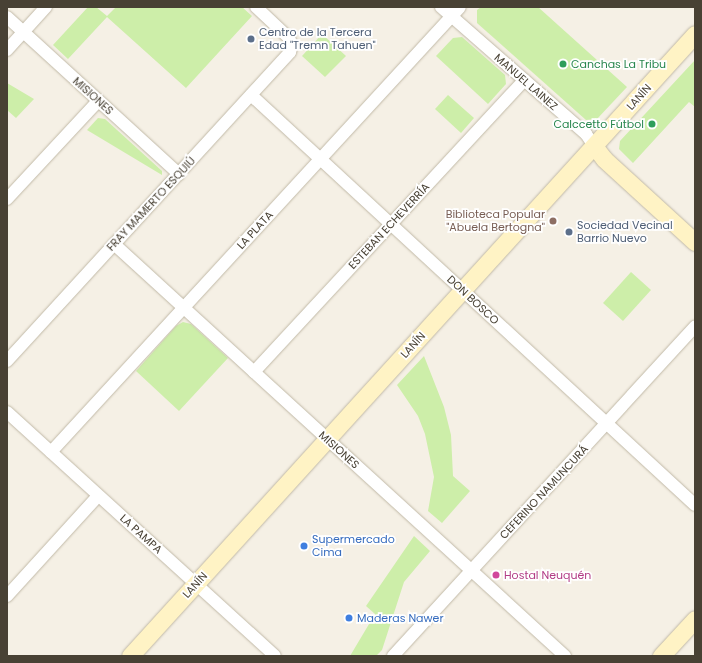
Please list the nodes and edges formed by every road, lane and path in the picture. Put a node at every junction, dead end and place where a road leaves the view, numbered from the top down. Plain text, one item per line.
1 (46, 7) edge
2 (256, 7) edge
3 (441, 7) edge
4 (460, 7) edge
5 (451, 16) junction
6 (7, 17) edge
7 (23, 33) junction
8 (695, 34) edge
9 (7, 50) edge
10 (524, 80) junction
11 (251, 95) junction
12 (98, 101) junction
13 (594, 146) junction
14 (320, 159) junction
15 (179, 174) junction
16 (7, 199) edge
17 (390, 224) junction
18 (695, 242) edge
19 (114, 244) junction
20 (462, 290) junction
21 (183, 308) junction
22 (695, 328) edge
23 (7, 361) edge
24 (254, 372) junction
25 (7, 412) edge
26 (607, 424) junction
27 (327, 439) junction
28 (50, 452) junction
29 (98, 496) junction
30 (695, 505) edge
31 (471, 571) junction
32 (196, 584) junction
33 (7, 596) edge
34 (695, 619) edge
35 (272, 655) edge
36 (130, 656) edge
37 (393, 656) edge
38 (565, 656) edge
39 (661, 656) edge

1 - 7 street
2 - 11 street, FRAY MAMERTO ESQUIÚ
3 - 5 street, MANUEL LAINEZ
4 - 5 street, LA PLATA
5 - 10 street, MANUEL LAINEZ
5 - 14 street, LA PLATA
6 - 7 street, MISIONES
7 - 9 street
7 - 12 street, MISIONES
8 - 13 street, LANÍN
10 - 13 street, MANUEL LAINEZ
10 - 17 street, ESTEBAN ECHEVERRÍA
11 - 14 street, DON BOSCO
11 - 15 street, FRAY MAMERTO ESQUIÚ
12 - 15 street, MISIONES
12 - 16 street
13 - 18 street, MANUEL LAINEZ
13 - 20 street, LANÍN
14 - 17 street, DON BOSCO
14 - 21 street, LA PLATA
15 - 19 street, FRAY MAMERTO ESQUIÚ
17 - 20 street, DON BOSCO
17 - 24 street, ESTEBAN ECHEVERRÍA
19 - 21 street, MISIONES
19 - 23 street, FRAY MAMERTO ESQUIÚ
20 - 26 street, DON BOSCO
20 - 27 street, LANÍN
21 - 24 street, MISIONES
21 - 28 street, LA PLATA
22 - 26 street, CEFERINO NAMUNCURÁ
24 - 27 street, MISIONES
25 - 28 street, LA PAMPA
26 - 30 street, DON BOSCO
26 - 31 street, CEFERINO NAMUNCURÁ
27 - 31 street, MISIONES
27 - 32 street, LANÍN
28 - 29 street, LA PAMPA
29 - 32 street, LA PAMPA
29 - 33 street
31 - 37 street, CEFERINO NAMUNCURÁ
31 - 38 street, MISIONES
32 - 35 street, LA PAMPA
32 - 36 street, LANÍN
34 - 39 street

